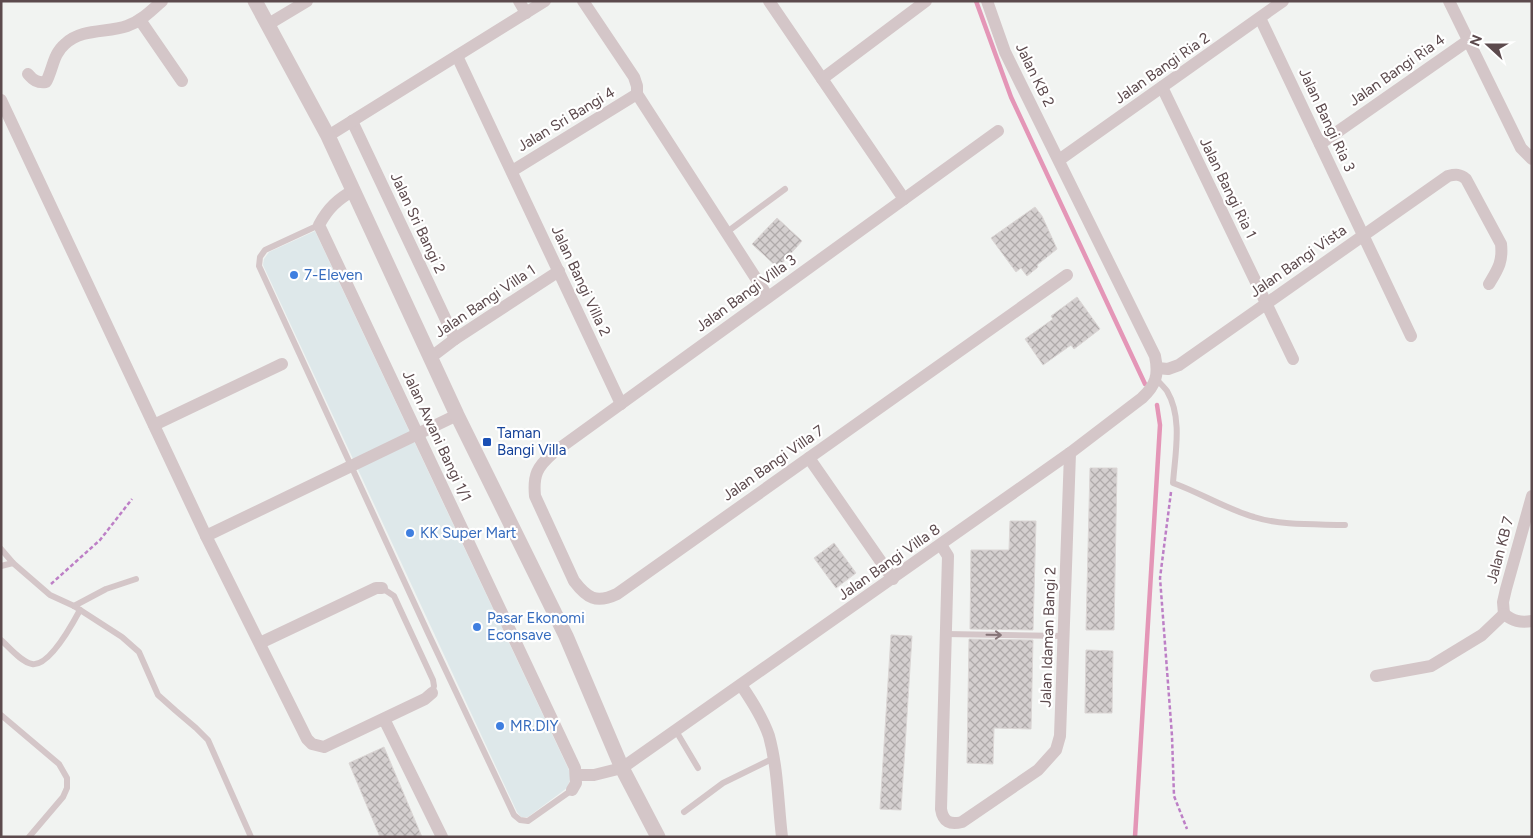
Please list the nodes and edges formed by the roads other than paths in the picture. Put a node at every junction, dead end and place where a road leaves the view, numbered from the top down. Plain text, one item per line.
1 (162, 1) edge
2 (255, 1) edge
3 (306, 1) edge
4 (519, 1) edge
5 (545, 1) edge
6 (583, 1) edge
7 (769, 1) edge
8 (926, 1) edge
9 (987, 1) edge
10 (1283, 1) edge
11 (1449, 1) edge
12 (526, 13) junction
13 (1260, 18) junction
14 (140, 20) junction
15 (267, 25) junction
16 (1469, 40) junction
17 (457, 56) junction
18 (28, 74) dead end
19 (822, 79) junction
20 (182, 81) dead end
21 (1162, 88) junction
22 (637, 94) junction
23 (1, 100) edge
24 (352, 121) junction
25 (998, 131) dead end
26 (328, 136) junction
27 (1320, 144) junction
28 (1532, 159) edge
29 (1059, 160) junction
30 (512, 171) junction
31 (785, 189) dead end
32 (354, 190) junction
33 (904, 199) junction
34 (320, 225) junction
35 (727, 232) junction
36 (1364, 236) junction
37 (558, 271) junction
38 (1067, 275) dead end
39 (1489, 284) dead end
40 (768, 297) junction
41 (1266, 303) junction
42 (1411, 336) dead end
43 (455, 339) junction
44 (430, 358) junction
45 (1293, 359) dead end
46 (282, 364) dead end
47 (1157, 374) junction
48 (621, 404) junction
49 (457, 415) junction
50 (154, 425) junction
51 (418, 435) junction
52 (1070, 454) junction
53 (809, 458) junction
54 (351, 467) junction
55 (535, 496) joint
56 (1532, 496) edge
57 (1346, 525) dead end
58 (206, 536) junction
59 (941, 545) junction
60 (1, 549) edge
61 (13, 563) junction
62 (1, 566) edge
63 (136, 579) dead end
64 (893, 579) junction
65 (382, 588) joint
66 (77, 608) junction
67 (1504, 614) junction
68 (1532, 621) edge
69 (946, 634) junction
70 (1065, 636) junction
71 (1, 640) edge
72 (260, 643) junction
73 (1376, 676) dead end
74 (742, 685) junction
75 (432, 693) joint
76 (1, 715) edge
77 (384, 719) junction
78 (676, 731) junction
79 (774, 758) junction
80 (622, 768) junction
81 (698, 768) dead end
82 (576, 775) junction
83 (572, 790) joint
84 (684, 812) dead end
85 (29, 837) edge
86 (251, 837) edge
87 (442, 837) edge
88 (658, 837) edge
89 (782, 837) edge

1 - 14 street
2 - 15 street
3 - 15 street
4 - 12 street
5 - 12 street
6 - 22 street
7 - 19 street
8 - 19 street
9 - 29 street, Jalan KB 2
10 - 13 street, Jalan Bangi Ria 2
11 - 16 street
12 - 17 street
13 - 21 street, Jalan Bangi Ria 2
13 - 27 street, Jalan Bangi Ria 3
14 - 18 street
14 - 20 street
15 - 26 street
16 - 27 street, Jalan Bangi Ria 4
16 - 28 street
17 - 24 street
17 - 30 street, Jalan Bangi Villa 2
19 - 33 street
21 - 29 street, Jalan Bangi Ria 2
21 - 41 street, Jalan Bangi Ria 1
22 - 30 street, Jalan Sri Bangi 4
22 - 35 street
23 - 50 street
24 - 26 street
24 - 43 street, Jalan Sri Bangi 2
25 - 33 street, Jalan Bangi Villa 3
26 - 32 street
27 - 36 street, Jalan Bangi Ria 3
29 - 47 street, Jalan KB 2
30 - 37 street, Jalan Bangi Villa 2
31 - 35 lane
32 - 34 street
32 - 44 street
33 - 40 street, Jalan Bangi Villa 3
34 - 51 street, Jalan Awani Bangi 1/1
34 - 54 lane
35 - 40 street
36 - 39 street, Jalan Bangi Vista
36 - 41 street, Jalan Bangi Vista
36 - 42 street, Jalan Bangi Ria 3
37 - 43 street, Jalan Bangi Villa 1
37 - 48 street, Jalan Bangi Villa 2
38 - 53 street, Jalan Bangi Villa 7
40 - 48 street, Jalan Bangi Villa 3
41 - 45 street, Jalan Bangi Ria 1
41 - 47 street, Jalan Bangi Vista
43 - 44 street, Jalan Bangi Villa 1
44 - 49 street
46 - 50 street
47 - 52 street, Jalan Bangi Villa 8
47 - 57 lane
48 - 55 street, Jalan Bangi Villa 3
49 - 51 street
49 - 80 street
50 - 58 street
51 - 54 street
51 - 82 street, Jalan Awani Bangi 1/1
52 - 59 street, Jalan Bangi Villa 8
52 - 70 street, Jalan Idaman Bangi 2
53 - 55 street, Jalan Bangi Villa 7
53 - 64 street
54 - 58 street
54 - 83 lane
56 - 67 street, Jalan KB 7
58 - 72 street
59 - 64 street, Jalan Bangi Villa 8
59 - 69 street
60 - 61 lane
61 - 62 lane
61 - 66 lane
63 - 66 lane
64 - 74 street, Jalan Bangi Villa 8
65 - 72 street
65 - 75 lane
66 - 71 lane
66 - 86 lane
67 - 68 street
67 - 73 street
69 -> 70 lane
69 - 70 street, Jalan Idaman Bangi 2
72 - 77 street
74 - 78 street, Jalan Bangi Villa 8
74 - 79 street
75 - 77 street
76 - 85 lane
77 - 87 street
78 - 80 street, Jalan Bangi Villa 8
78 - 81 lane
79 - 84 lane
79 - 89 street
80 - 82 street
80 - 88 street
82 - 83 street

